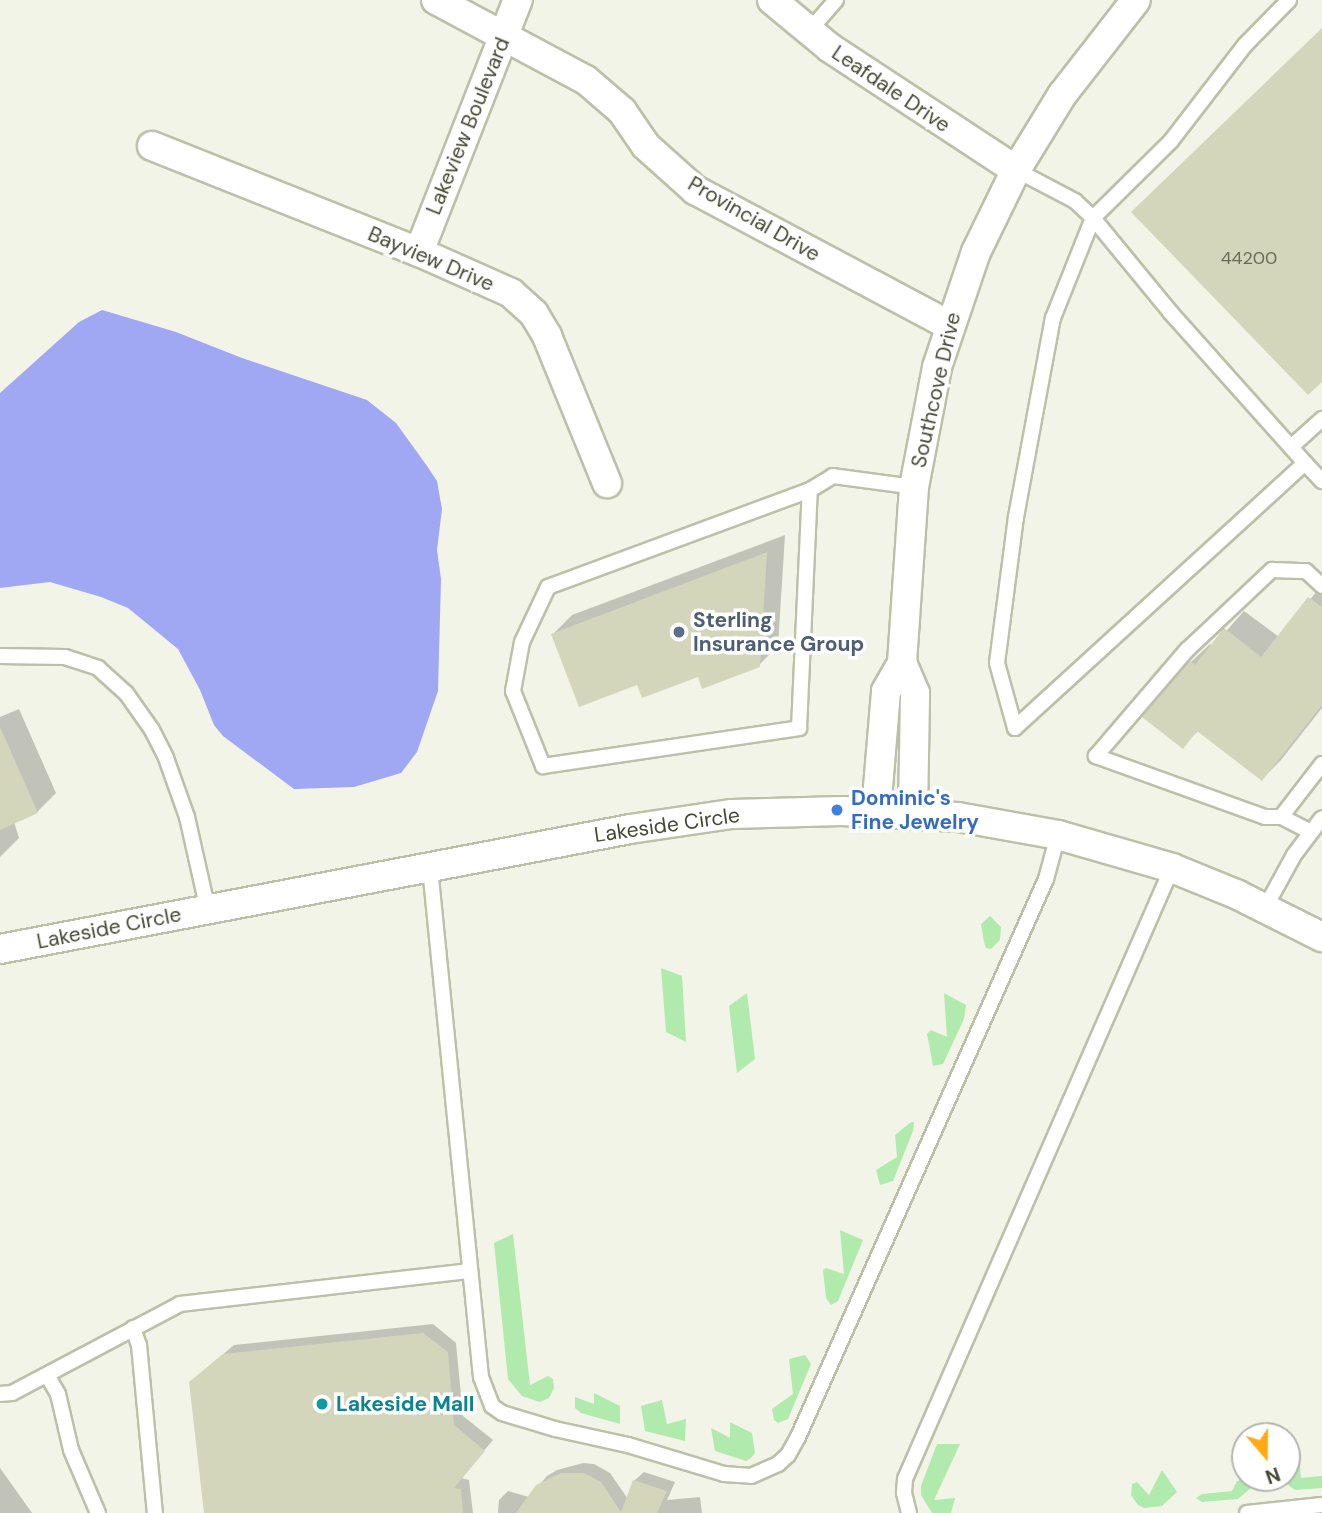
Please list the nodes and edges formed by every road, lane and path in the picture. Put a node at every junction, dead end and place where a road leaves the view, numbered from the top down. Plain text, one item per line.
1 (436, 0) edge
2 (518, 0) edge
3 (772, 0) edge
4 (836, 0) edge
5 (1289, 0) edge
6 (1125, 4) edge
7 (810, 31) junction
8 (505, 34) junction
9 (152, 145) dead end
10 (1016, 170) junction
11 (1093, 218) junction
12 (419, 252) junction
13 (949, 325) junction
14 (1322, 419) edge
15 (1291, 447) junction
16 (1305, 463) junction
17 (1322, 481) edge
18 (607, 483) dead end
19 (914, 487) junction
20 (810, 489) junction
21 (1322, 586) edge
22 (0, 656) edge
23 (902, 663) junction
24 (1322, 764) edge
25 (876, 811) junction
26 (913, 812) junction
27 (1281, 817) junction
28 (1322, 818) edge
29 (1311, 832) junction
30 (1058, 835) junction
31 (430, 868) junction
32 (1172, 868) junction
33 (1265, 908) junction
34 (208, 910) junction
35 (1322, 937) edge
36 (0, 949) edge
37 (470, 1271) junction
38 (133, 1328) junction
39 (47, 1375) junction
40 (0, 1394) edge
41 (1322, 1506) edge
42 (99, 1513) edge
43 (155, 1513) edge
44 (909, 1513) edge
45 (1247, 1513) edge

1 - 8 street, Provincial Drive
2 - 8 street, Lakeview Boulevard
3 - 7 street, Leafdale Drive
4 - 7 lane
5 - 11 lane
6 - 10 street, Southcove Drive
7 - 10 street, Leafdale Drive
8 - 12 street, Lakeview Boulevard
8 - 13 street, Provincial Drive
9 - 12 street, Bayview Drive
10 - 11 lane
10 - 13 street, Southcove Drive
11 - 15 lane
11 - 16 lane
12 - 18 street, Bayview Drive
13 - 19 street, Southcove Drive
14 - 15 lane
15 - 16 lane
16 - 17 lane
19 - 20 lane
19 - 23 street, Southcove Drive
20 - 20 lane
21 - 27 lane
22 - 34 lane
23 - 25 street, Southcove Drive
23 - 26 street, Southcove Drive
24 - 27 lane
25 - 26 street, Lakeside Circle
25 - 31 street, Lakeside Circle
26 - 30 street, Lakeside Circle
27 - 29 lane
28 - 29 lane
29 - 33 lane
30 - 32 street, Lakeside Circle
30 - 37 lane
31 - 34 street, Lakeside Circle
31 - 37 lane
32 - 33 street, Lakeside Circle
32 - 44 lane
33 - 35 street, Lakeside Circle
34 - 36 street, Lakeside Circle
37 - 38 lane
38 - 39 lane
38 - 43 lane
39 - 40 lane
39 - 42 lane
41 - 45 lane

